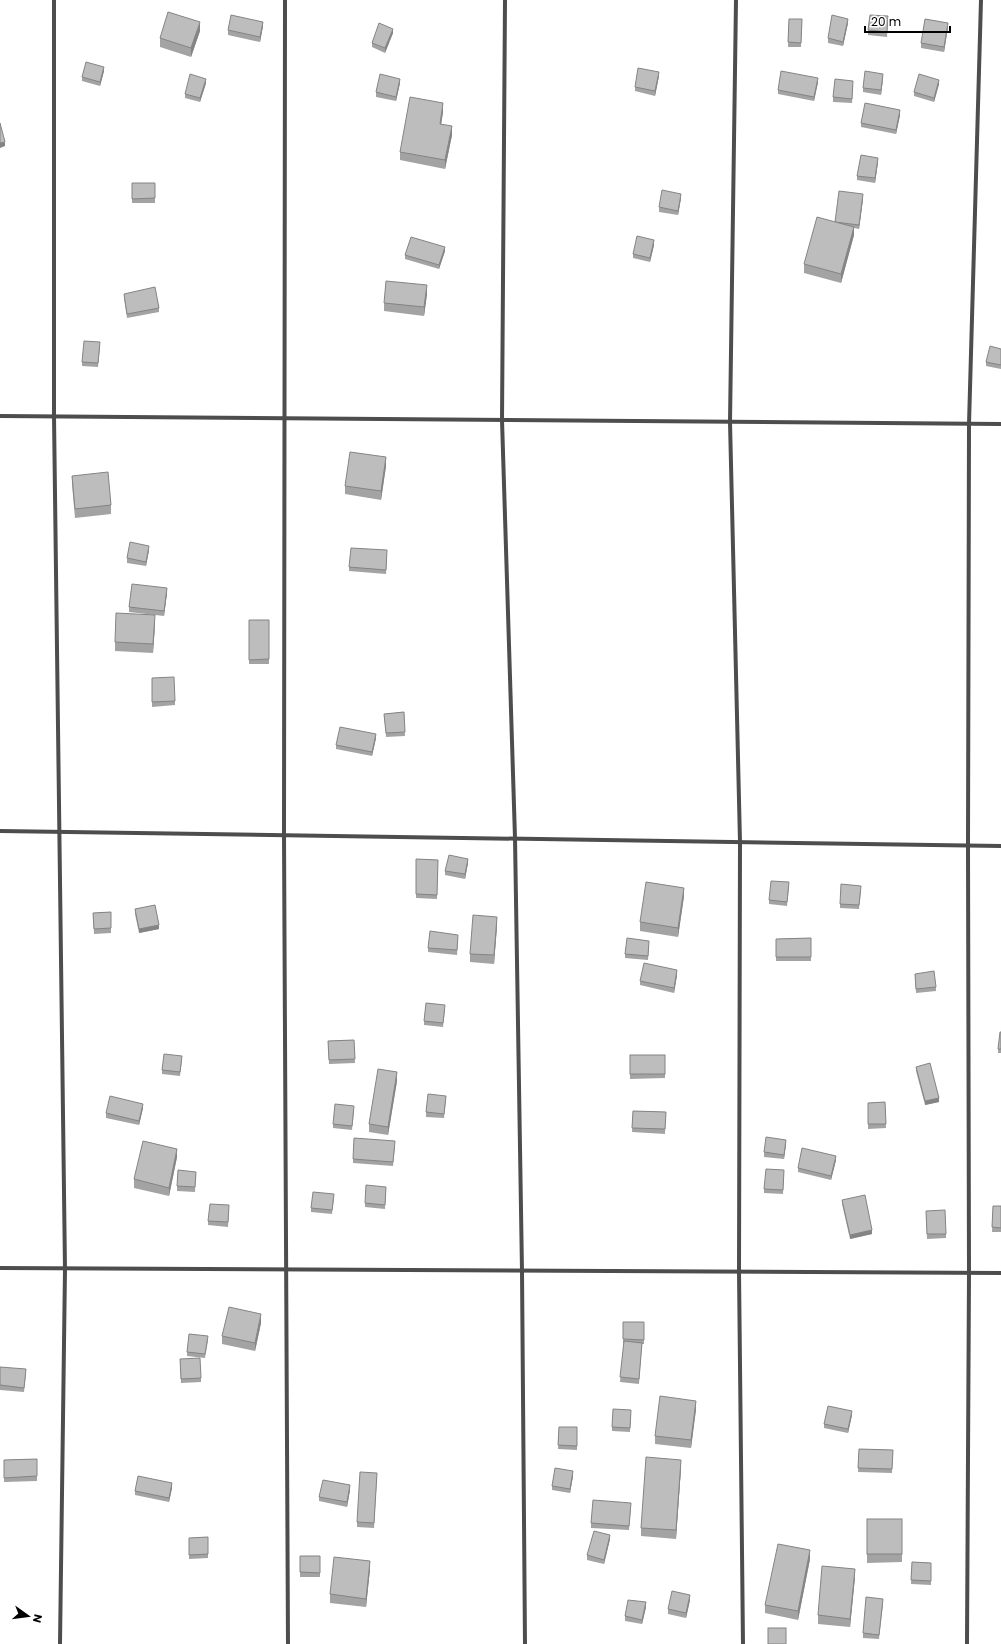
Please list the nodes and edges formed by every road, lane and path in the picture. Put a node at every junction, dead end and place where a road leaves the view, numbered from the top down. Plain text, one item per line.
1 (54, 0) edge
2 (285, 0) edge
3 (505, 0) edge
4 (736, 0) edge
5 (981, 0) edge
6 (0, 416) edge
7 (54, 416) junction
8 (284, 418) junction
9 (502, 420) junction
10 (730, 422) junction
11 (969, 424) junction
12 (1001, 424) edge
13 (0, 831) edge
14 (60, 832) junction
15 (284, 835) junction
16 (516, 838) junction
17 (740, 842) junction
18 (968, 846) junction
19 (1001, 846) edge
20 (0, 1268) edge
21 (65, 1269) junction
22 (286, 1270) junction
23 (522, 1271) junction
24 (739, 1272) junction
25 (969, 1273) junction
26 (1001, 1273) edge
27 (60, 1644) edge
28 (288, 1644) edge
29 (525, 1644) edge
30 (743, 1644) edge
31 (967, 1644) edge

1 - 7 street
2 - 8 street
3 - 9 street
4 - 10 street
5 - 11 street
6 - 7 street
7 - 8 street
7 - 14 street
8 - 9 street
8 - 15 street
9 - 10 street
9 - 16 street
10 - 11 street
10 - 17 street
11 - 12 street
11 - 18 street
13 - 14 street
14 - 15 street
14 - 21 street
15 - 16 street
15 - 22 street
16 - 17 street
16 - 23 street
17 - 18 street
17 - 24 street
18 - 19 street
18 - 25 street
20 - 21 street
21 - 22 street
21 - 27 street
22 - 23 street
22 - 28 street
23 - 24 street
23 - 29 street
24 - 25 street
24 - 30 street
25 - 26 street
25 - 31 street

